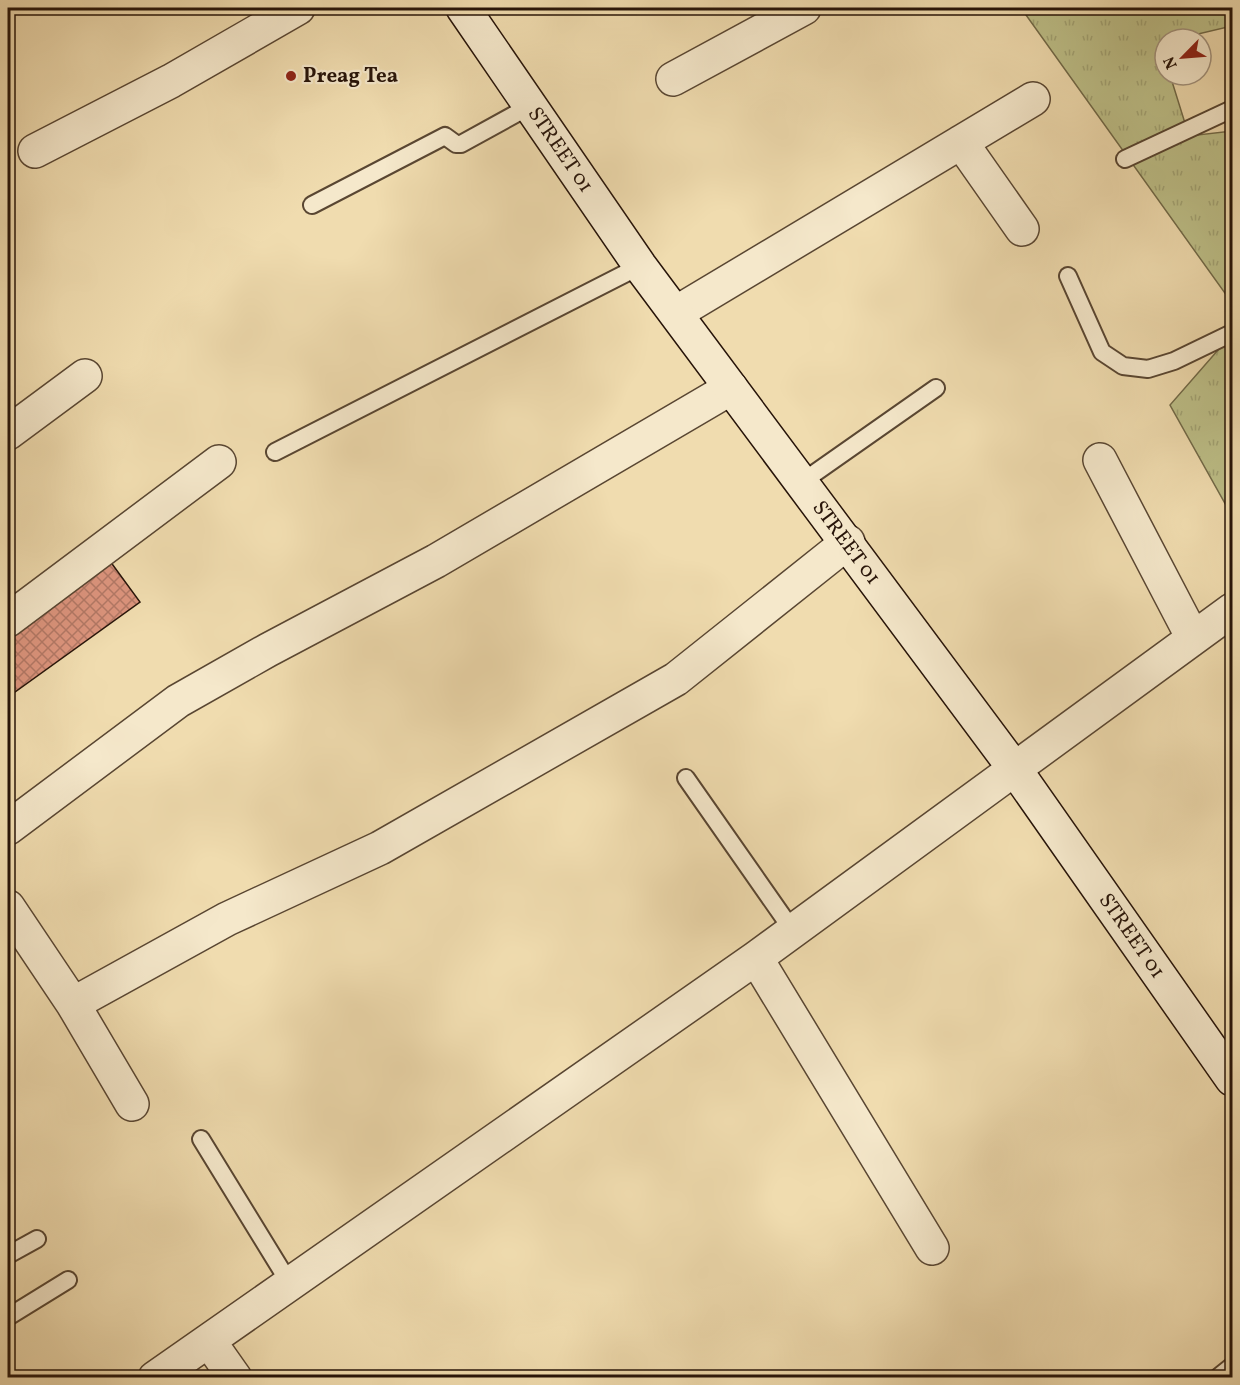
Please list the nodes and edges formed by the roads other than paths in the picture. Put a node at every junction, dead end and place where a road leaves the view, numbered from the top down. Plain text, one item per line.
1 (298, 8) edge
2 (463, 8) edge
3 (800, 8) edge
4 (673, 79) dead end
5 (1033, 99) dead end
6 (530, 106) junction
7 (1233, 109) edge
8 (961, 142) junction
9 (35, 151) dead end
10 (1125, 159) dead end
11 (312, 206) dead end
12 (1022, 229) dead end
13 (640, 266) junction
14 (1068, 276) dead end
15 (676, 313) junction
16 (1233, 333) edge
17 (85, 376) dead end
18 (731, 388) junction
19 (936, 388) dead end
20 (8, 433) edge
21 (276, 452) dead end
22 (1100, 460) dead end
23 (219, 462) dead end
24 (802, 482) junction
25 (848, 542) junction
26 (1233, 610) edge
27 (8, 620) edge
28 (1193, 638) junction
29 (1014, 768) junction
30 (686, 778) dead end
31 (8, 828) edge
32 (8, 907) edge
33 (793, 931) junction
34 (756, 958) junction
35 (73, 1004) junction
36 (1233, 1079) edge
37 (132, 1104) dead end
38 (201, 1139) dead end
39 (37, 1239) dead end
40 (932, 1248) dead end
41 (8, 1255) edge
42 (68, 1280) dead end
43 (290, 1284) junction
44 (8, 1317) edge
45 (209, 1341) junction
46 (1233, 1366) edge
47 (155, 1377) edge
48 (235, 1377) edge
49 (1217, 1377) edge

1 - 9 street
2 - 6 street, STREET 01
3 - 4 street
5 - 8 street
6 - 11 lane
6 - 13 street, STREET 01
7 - 10 lane
8 - 12 street
8 - 15 street
13 - 15 street, STREET 01
13 - 21 lane
14 - 16 lane
15 - 18 street, STREET 01
17 - 20 street
18 - 24 street, STREET 01
18 - 31 street
19 - 24 lane
22 - 28 street
23 - 27 street
24 - 25 street, STREET 01
25 - 29 street, STREET 01
25 - 35 street
26 - 28 street
28 - 29 street
29 - 33 street
29 - 36 street, STREET 01
30 - 33 lane
32 - 35 street
33 - 34 street
34 - 40 street
34 - 43 street
35 - 37 street
38 - 43 lane
39 - 41 lane
42 - 44 lane
43 - 45 street
45 - 47 street
45 - 48 street
46 - 49 lane

